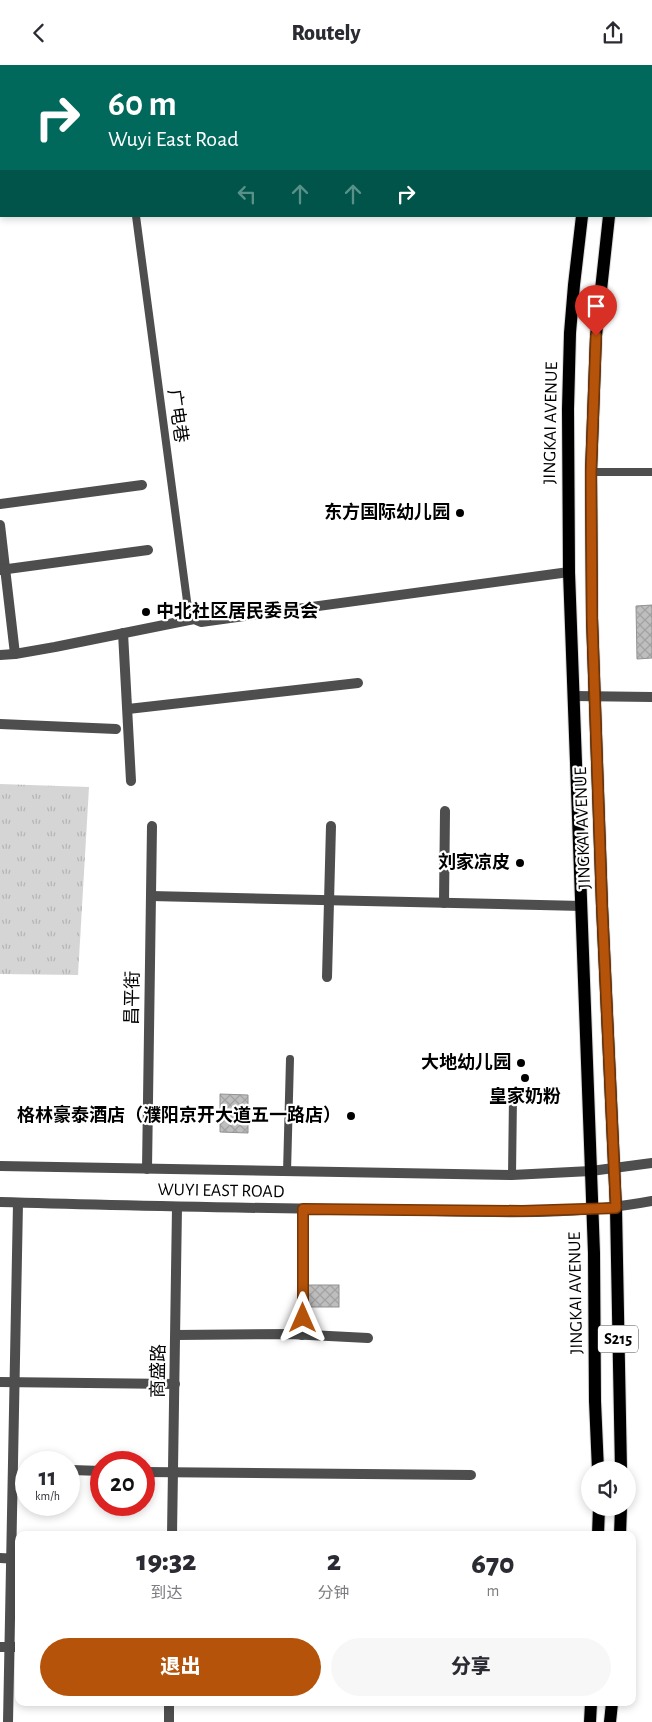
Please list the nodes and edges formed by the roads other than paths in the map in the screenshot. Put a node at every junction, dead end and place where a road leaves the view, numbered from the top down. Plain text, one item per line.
1 (136, 217) edge
2 (608, 217) edge
3 (582, 218) edge
4 (591, 472) junction
5 (652, 472) edge
6 (142, 485) dead end
7 (0, 504) edge
8 (0, 525) edge
9 (148, 550) dead end
10 (2, 570) edge
11 (569, 572) junction
12 (194, 619) junction
13 (123, 633) junction
14 (15, 654) junction
15 (0, 655) edge
16 (358, 683) dead end
17 (574, 696) junction
18 (596, 696) junction
19 (652, 697) edge
20 (128, 709) junction
21 (0, 724) edge
22 (116, 729) dead end
23 (131, 781) dead end
24 (445, 811) dead end
25 (331, 826) dead end
26 (152, 827) dead end
27 (151, 896) junction
28 (329, 900) junction
29 (444, 903) junction
30 (582, 906) junction
31 (327, 977) dead end
32 (290, 1059) dead end
33 (513, 1096) dead end
34 (652, 1163) edge
35 (0, 1166) edge
36 (147, 1169) junction
37 (614, 1169) junction
38 (591, 1171) junction
39 (287, 1172) junction
40 (512, 1175) junction
41 (652, 1201) edge
42 (0, 1202) edge
43 (18, 1203) junction
44 (177, 1207) junction
45 (616, 1208) junction
46 (303, 1209) junction
47 (592, 1209) junction
48 (176, 1335) junction
49 (302, 1336) junction
50 (368, 1338) dead end
51 (0, 1382) edge
52 (14, 1382) junction
53 (176, 1384) junction
54 (598, 1461) edge
55 (620, 1461) edge
56 (155, 1471) edge
57 (173, 1472) junction
58 (471, 1475) dead end
59 (598, 1516) edge
60 (621, 1516) edge
61 (172, 1531) edge
62 (598, 1531) edge
63 (620, 1531) edge
64 (0, 1558) edge
65 (15, 1558) edge
66 (9, 1647) edge
67 (169, 1706) edge
68 (592, 1706) edge
69 (612, 1706) edge
70 (8, 1722) edge
71 (169, 1722) edge
72 (590, 1722) edge
73 (610, 1722) edge

1 - 12 lane, 广电巷
2 - 4 main road, JINGKAI AVENUE / S215
3 - 11 main road, JINGKAI AVENUE / S215
4 - 5 lane
4 - 18 main road, JINGKAI AVENUE / S215
6 - 7 street
8 - 10 street
9 - 10 street
10 - 14 street
11 - 12 street
11 - 17 main road, JINGKAI AVENUE / S215
12 - 13 street
13 - 14 street
13 - 20 street
14 - 15 street
16 - 20 street
17 - 18 street
17 - 30 main road, JINGKAI AVENUE / S215
18 - 19 street
18 - 37 main road, JINGKAI AVENUE / S215
20 - 23 street
21 - 22 street
24 - 29 street
25 - 28 street
26 - 27 street, 昌平街
27 - 28 street
27 - 36 street, 昌平街
28 - 29 street
28 - 31 street
29 - 30 street
30 - 38 main road, JINGKAI AVENUE / S215
32 - 39 lane
33 - 40 lane
34 - 37 street, WUYI EAST ROAD
35 - 36 street, WUYI EAST ROAD
36 - 39 street, WUYI EAST ROAD
37 - 38 street, WUYI EAST ROAD
37 - 45 main road, JINGKAI AVENUE / S215
38 - 40 street, WUYI EAST ROAD
38 - 47 main road, JINGKAI AVENUE / S215
39 - 40 street, WUYI EAST ROAD
41 - 45 street, WUYI EAST ROAD
42 - 43 street, WUYI EAST ROAD
43 - 44 street, WUYI EAST ROAD
43 - 52 street
44 - 46 street, WUYI EAST ROAD
44 - 48 street, 商盛路
45 - 47 street, WUYI EAST ROAD
45 - 55 main road, JINGKAI AVENUE / S215
46 - 47 street, WUYI EAST ROAD
46 - 49 lane
47 - 54 main road, JINGKAI AVENUE / S215
48 - 49 street
48 - 53 street, 商盛路
49 - 50 street
51 - 52 street
52 - 53 street
52 - 65 street
53 - 57 street, 商盛路
56 - 57 street
57 - 58 street
57 - 61 street, 商盛路
59 - 62 main road
60 - 63 main road
64 - 65 street
65 - 66 street
66 - 70 street
67 - 71 street
68 - 72 main road
69 - 73 main road

